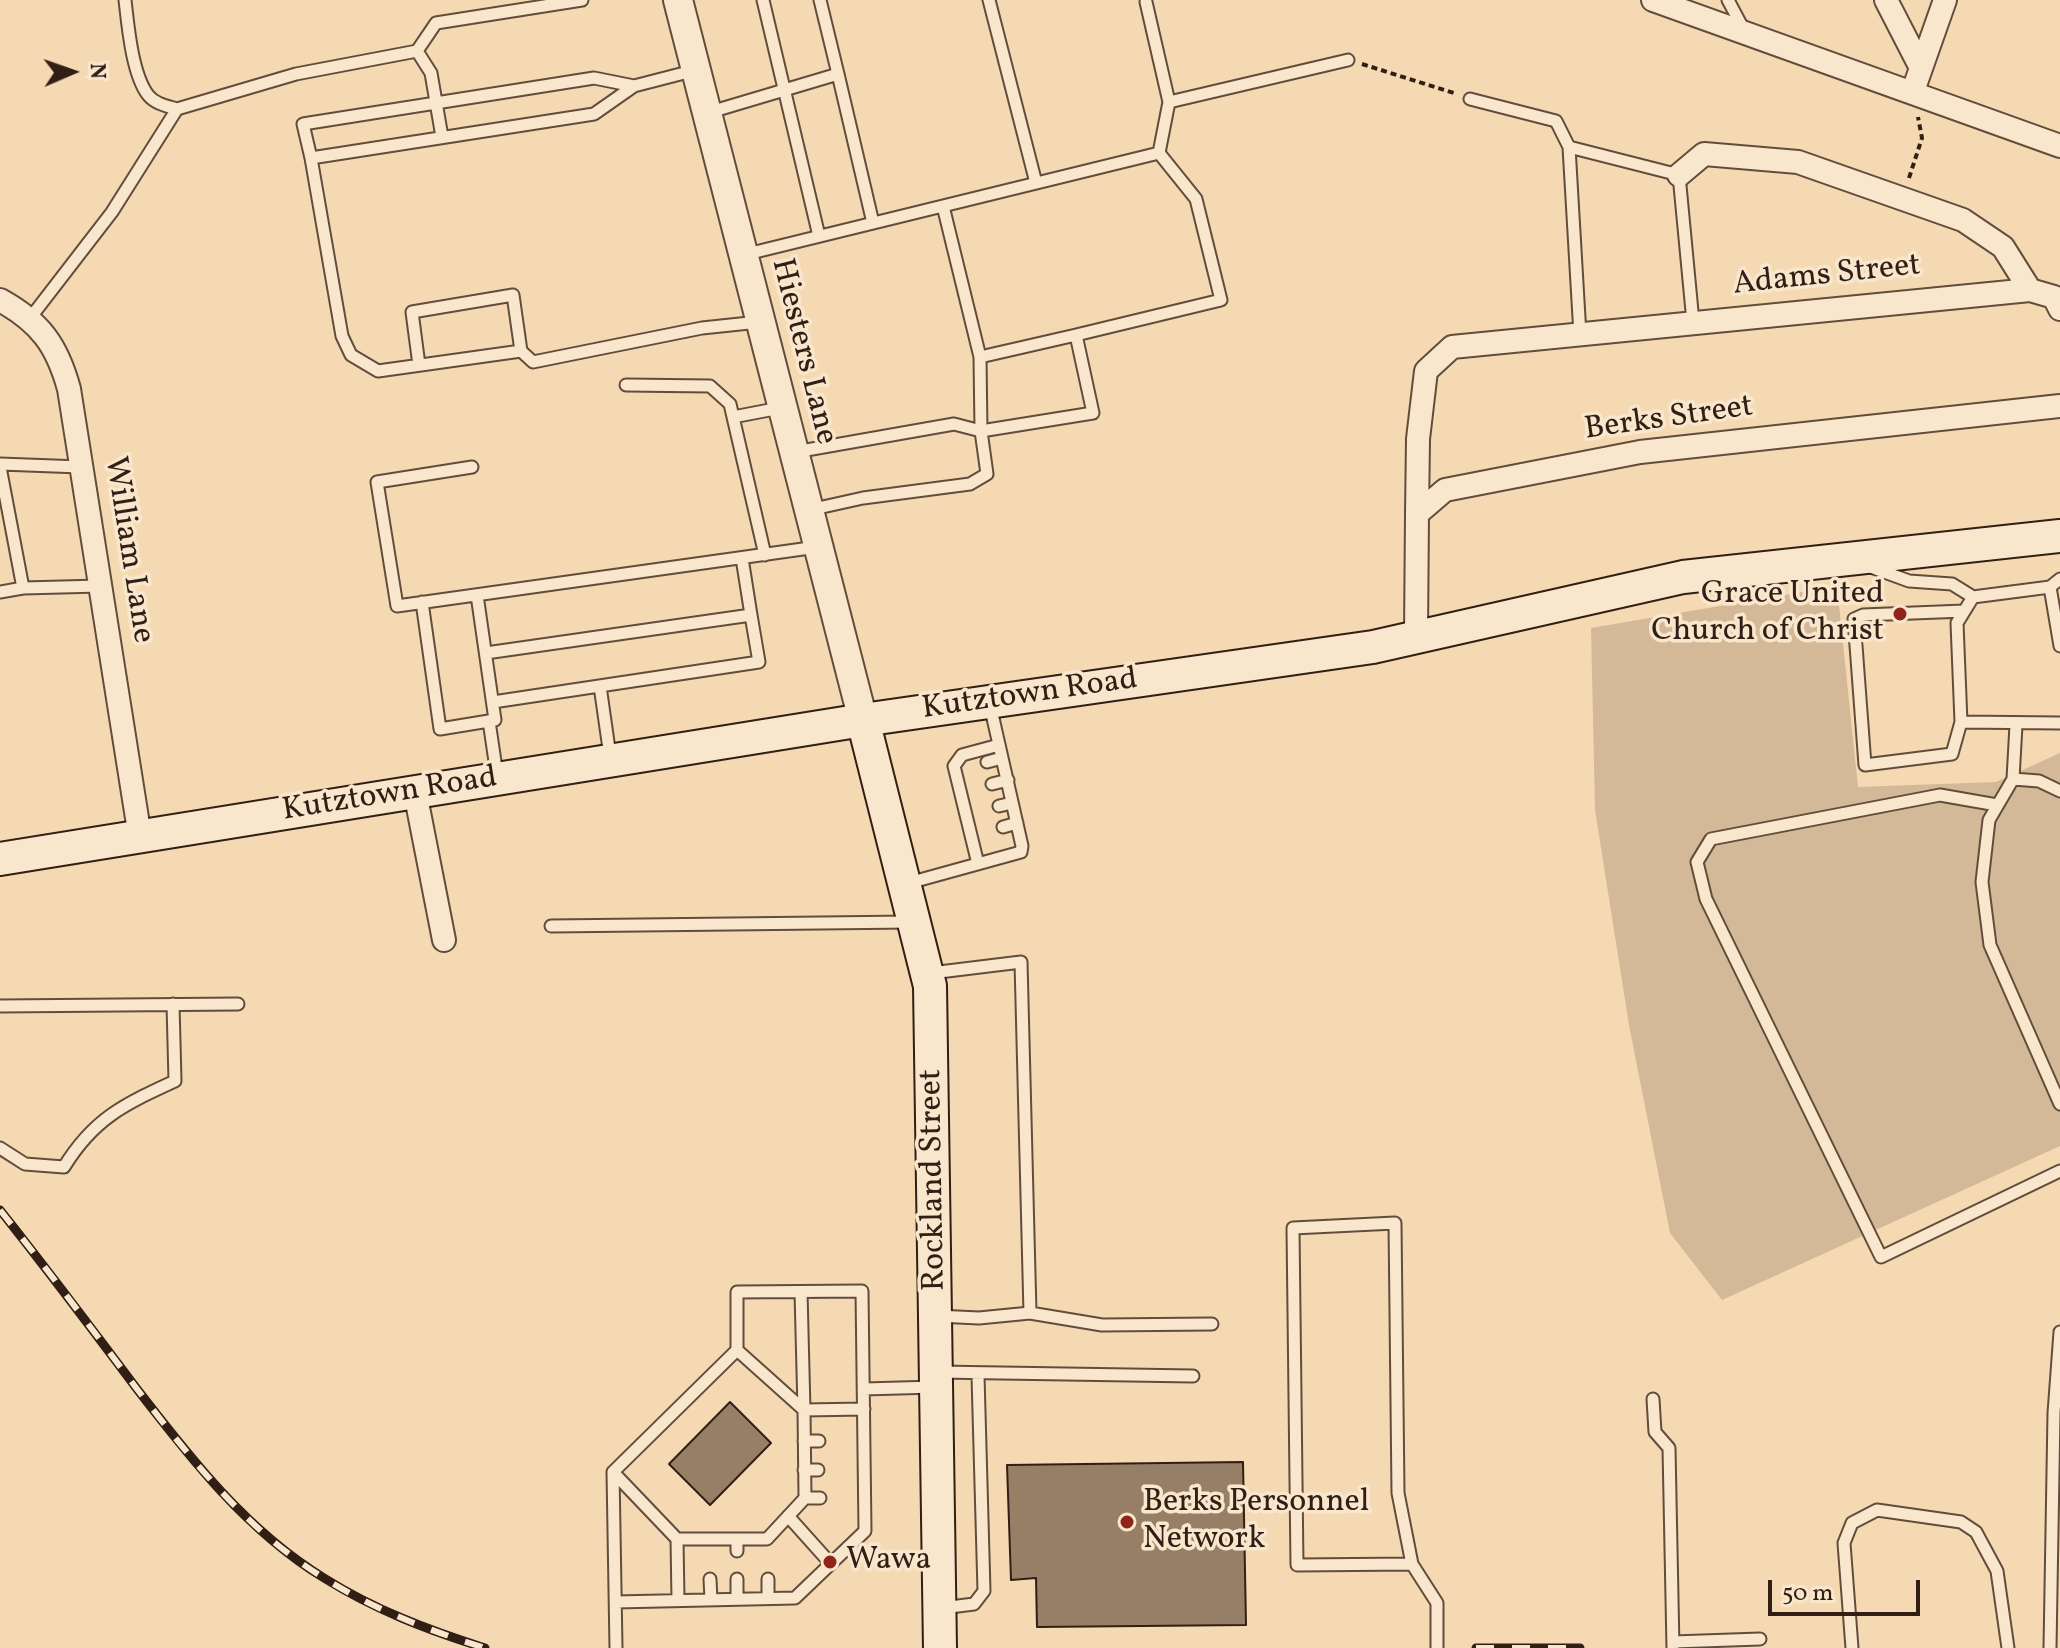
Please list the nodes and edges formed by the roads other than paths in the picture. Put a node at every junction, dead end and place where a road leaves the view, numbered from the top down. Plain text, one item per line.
1 (125, 0) edge
2 (582, 0) edge
3 (678, 0) edge
4 (763, 0) edge
5 (820, 0) edge
6 (989, 0) edge
7 (1653, 0) edge
8 (1728, 0) edge
9 (1886, 0) edge
10 (1945, 0) edge
11 (1146, 2) edge
12 (1746, 33) junction
13 (417, 51) junction
14 (1348, 60) road end
15 (1921, 68) junction
16 (696, 70) junction
17 (838, 74) junction
18 (634, 86) junction
19 (785, 90) junction
20 (1913, 91) junction
21 (1470, 99) road end
22 (1169, 102) junction
23 (436, 104) junction
24 (177, 109) junction
25 (707, 113) junction
26 (442, 137) junction
27 (2060, 146) edge
28 (1569, 147) junction
29 (1159, 153) junction
30 (311, 158) junction
31 (1679, 175) junction
32 (1036, 183) junction
33 (943, 206) junction
34 (873, 223) junction
35 (819, 236) junction
36 (743, 255) junction
37 (2030, 290) junction
38 (0, 300) edge
39 (2060, 309) edge
40 (31, 317) junction
41 (759, 322) junction
42 (1693, 322) junction
43 (1586, 334) junction
44 (1076, 335) junction
45 (521, 351) junction
46 (980, 357) junction
47 (419, 365) junction
48 (626, 385) dead end
49 (2060, 406) edge
50 (781, 408) junction
51 (733, 417) junction
52 (981, 431) junction
53 (793, 452) junction
54 (0, 465) edge
55 (81, 467) junction
56 (472, 467) dead end
57 (808, 510) junction
58 (1417, 514) junction
59 (2060, 536) edge
60 (818, 547) junction
61 (765, 555) junction
62 (742, 558) junction
63 (1853, 558) junction
64 (2060, 579) edge
65 (100, 586) junction
66 (2050, 587) junction
67 (23, 588) junction
68 (0, 592) edge
69 (477, 595) junction
70 (1973, 597) junction
71 (422, 602) junction
72 (1964, 611) junction
73 (751, 615) junction
74 (1416, 635) junction
75 (2060, 646) edge
76 (486, 653) junction
77 (600, 686) junction
78 (990, 701) junction
79 (493, 702) junction
80 (863, 720) junction
81 (489, 721) junction
82 (1961, 722) junction
83 (2060, 723) edge
84 (2016, 725) junction
85 (999, 745) junction
86 (1002, 758) junction
87 (610, 761) junction
88 (987, 762) dead end
89 (498, 779) junction
90 (2013, 779) junction
91 (1008, 780) junction
92 (992, 784) dead end
93 (2060, 791) edge
94 (415, 792) junction
95 (1012, 803) junction
96 (1997, 805) junction
97 (999, 806) dead end
98 (1017, 823) junction
99 (1003, 827) dead end
100 (140, 837) junction
101 (0, 859) edge
102 (978, 864) junction
103 (905, 884) junction
104 (915, 922) junction
105 (551, 926) dead end
106 (444, 940) dead end
107 (927, 974) junction
108 (173, 1004) junction
109 (238, 1004) dead end
110 (0, 1006) edge
111 (2060, 1104) edge
112 (0, 1148) edge
113 (2060, 1171) edge
114 (801, 1292) junction
115 (1030, 1313) junction
116 (937, 1316) junction
117 (1212, 1324) dead end
118 (2060, 1332) edge
119 (737, 1350) junction
120 (978, 1376) junction
121 (1193, 1376) dead end
122 (938, 1380) junction
123 (864, 1389) junction
124 (1653, 1399) dead end
125 (864, 1409) junction
126 (804, 1410) junction
127 (804, 1441) junction
128 (819, 1441) dead end
129 (849, 1441) dead end
130 (864, 1441) junction
131 (850, 1469) dead end
132 (865, 1469) junction
133 (804, 1470) junction
134 (818, 1470) dead end
135 (613, 1472) junction
136 (851, 1497) dead end
137 (865, 1497) junction
138 (805, 1498) junction
139 (820, 1498) dead end
140 (788, 1516) junction
141 (677, 1539) junction
142 (831, 1564) junction
143 (1412, 1564) junction
144 (710, 1579) dead end
145 (737, 1579) dead end
146 (768, 1579) dead end
147 (768, 1598) junction
148 (737, 1599) junction
149 (678, 1600) junction
150 (711, 1600) junction
151 (616, 1602) junction
152 (940, 1608) junction
153 (1760, 1639) dead end
154 (1673, 1645) edge
155 (616, 1648) edge
156 (940, 1648) edge
157 (1437, 1648) edge
158 (1852, 1648) edge
159 (2008, 1648) edge
160 (2050, 1648) edge

1 - 24 lane
2 - 13 lane
3 - 16 street, Hiesters Lane
4 - 19 lane
5 - 17 lane
6 - 32 lane
7 - 12 street
8 - 12 lane
9 - 15 street
10 - 15 street
11 - 22 lane
12 - 20 street
13 - 23 lane
13 - 24 lane
14 - 22 lane
15 - 20 street
16 - 18 lane
16 - 25 street, Hiesters Lane
17 - 19 lane
17 - 34 lane
18 - 23 lane
18 - 26 lane
19 - 25 lane
19 - 35 lane
20 - 27 street
21 - 28 lane
22 - 29 lane
23 - 26 lane
23 - 30 lane
24 - 40 lane
25 - 36 street, Hiesters Lane
26 - 30 lane
28 - 31 lane
28 - 43 lane
29 - 32 lane
29 - 44 lane
30 - 47 lane
31 - 37 street
31 - 42 lane
32 - 33 lane
33 - 34 lane
33 - 46 lane
34 - 35 lane
35 - 36 lane
36 - 41 street, Hiesters Lane
37 - 39 street
37 - 42 street, Adams Street
38 - 40 street, William Lane
40 - 55 street, William Lane
41 - 45 lane
41 - 50 street, Hiesters Lane
42 - 43 street, Adams Street
43 - 58 street, Adams Street
44 - 46 lane
44 - 52 lane
45 - 47 lane
45 - 47 lane
46 - 52 lane
48 - 51 lane
49 - 58 street, Berks Street
50 - 51 lane
50 - 53 street, Hiesters Lane
51 - 61 lane
52 - 53 lane
52 - 57 lane
53 - 57 street, Hiesters Lane
54 - 55 lane
54 - 67 lane
55 - 65 street, William Lane
56 - 71 lane
57 - 60 street, Hiesters Lane
58 - 74 street
59 - 63 main road, Kutztown Road
60 - 61 lane
60 - 80 street, Hiesters Lane
61 - 62 lane
62 - 69 lane
62 - 73 lane
63 - 70 lane
63 - 74 main road, Kutztown Road
64 - 66 lane
65 - 67 lane
65 - 100 street, William Lane
66 - 70 lane
66 - 75 lane
67 - 68 lane
69 - 71 lane
69 - 76 lane
70 - 72 lane
71 - 81 lane
72 - 82 lane
72 - 82 lane
73 - 76 lane
73 - 77 lane
74 - 78 main road, Kutztown Road
76 - 79 lane
77 - 79 lane
77 - 87 lane
78 - 80 main road, Kutztown Road
78 - 85 lane
79 - 81 lane
80 - 87 main road, Kutztown Road
80 - 103 main road, Rockland Street
81 - 89 lane
82 - 84 lane
83 - 84 lane
84 - 90 lane
85 - 86 lane
85 - 102 lane
86 - 88 lane
86 - 91 lane
87 - 89 main road, Kutztown Road
89 - 94 main road, Kutztown Road
90 - 93 lane
90 - 96 lane
91 - 92 lane
91 - 95 lane
94 - 100 main road, Kutztown Road
94 - 106 street
95 - 97 lane
95 - 98 lane
96 - 111 lane
96 - 113 lane
98 - 99 lane
98 - 102 lane
100 - 101 main road, Kutztown Road
102 - 103 lane
103 - 104 main road, Rockland Street
104 - 105 lane
104 - 107 main road, Rockland Street
107 - 115 lane
107 - 116 main road, Rockland Street
108 - 109 lane
108 - 110 lane
108 - 112 lane
114 - 119 lane
114 - 123 lane
114 - 126 lane
115 - 116 lane
115 - 117 lane
116 - 122 main road, Rockland Street
118 - 160 lane
119 - 126 lane
119 - 135 lane
120 - 121 lane
120 - 122 lane
120 - 152 lane
122 - 123 lane
122 - 152 main road, Rockland Street
123 - 125 lane
124 - 154 lane
125 - 126 lane
125 - 130 lane
126 - 127 lane
127 - 128 lane
127 - 133 lane
129 - 130 lane
130 - 132 lane
131 - 132 lane
132 - 137 lane
133 - 134 lane
133 - 138 lane
135 - 141 lane
135 - 151 lane
136 - 137 lane
137 - 142 lane
138 - 139 lane
138 - 140 lane
140 - 141 lane
140 - 142 lane
141 - 149 lane
142 - 147 lane
143 - 143 lane
143 - 157 lane
144 - 150 lane
145 - 148 lane
146 - 147 lane
147 - 148 lane
148 - 150 lane
149 - 150 lane
149 - 151 lane
151 - 155 lane
152 - 156 main road, Rockland Street
153 - 154 lane
158 - 159 lane

